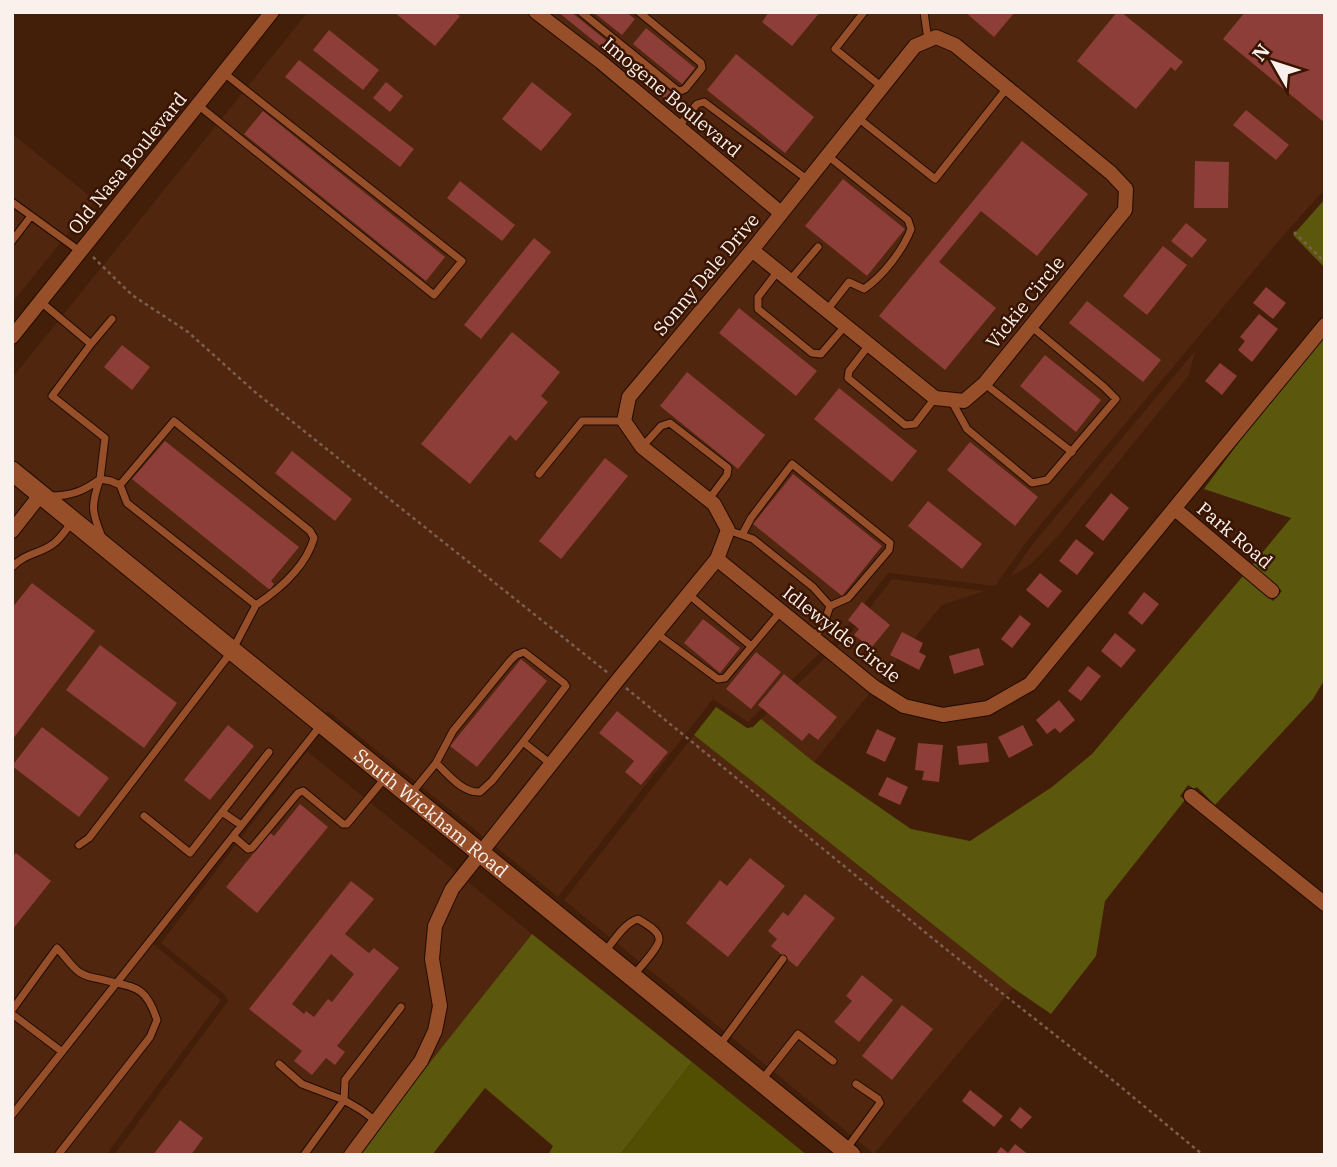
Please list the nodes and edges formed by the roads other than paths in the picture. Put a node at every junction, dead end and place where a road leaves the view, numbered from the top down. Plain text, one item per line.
1 (272, 12) edge
2 (536, 12) edge
3 (581, 12) edge
4 (639, 12) edge
5 (864, 12) edge
6 (924, 12) edge
7 (928, 40) junction
8 (224, 73) junction
9 (882, 87) junction
10 (1007, 88) junction
11 (198, 105) junction
12 (858, 117) junction
13 (678, 127) junction
14 (827, 156) junction
15 (807, 180) junction
16 (12, 202) edge
17 (781, 214) junction
18 (31, 216) junction
19 (12, 241) edge
20 (818, 247) dead end
21 (82, 250) junction
22 (752, 250) junction
23 (784, 275) junction
24 (41, 302) junction
25 (827, 310) junction
26 (111, 319) dead end
27 (1325, 325) edge
28 (846, 326) junction
29 (1031, 326) junction
30 (12, 337) edge
31 (91, 344) junction
32 (869, 344) junction
33 (985, 383) junction
34 (935, 398) junction
35 (951, 399) junction
36 (624, 421) junction
37 (642, 447) junction
38 (1072, 452) junction
39 (12, 471) edge
40 (539, 474) dead end
41 (100, 479) junction
42 (120, 485) junction
43 (41, 494) junction
44 (709, 499) junction
45 (1175, 509) junction
46 (74, 521) junction
47 (728, 530) junction
48 (12, 531) edge
49 (742, 535) junction
50 (106, 547) junction
51 (717, 559) junction
52 (12, 567) edge
53 (1272, 591) dead end
54 (688, 594) junction
55 (256, 605) junction
56 (830, 606) junction
57 (781, 611) junction
58 (656, 633) junction
59 (813, 638) junction
60 (751, 646) junction
61 (232, 651) junction
62 (322, 724) junction
63 (523, 742) junction
64 (269, 752) dead end
65 (436, 763) junction
66 (551, 764) junction
67 (386, 777) junction
68 (409, 796) junction
69 (1191, 796) dead end
70 (222, 812) junction
71 (144, 816) dead end
72 (241, 825) junction
73 (233, 836) junction
74 (79, 845) dead end
75 (480, 854) junction
76 (1325, 904) edge
77 (603, 954) junction
78 (783, 959) dead end
79 (632, 977) junction
80 (115, 983) junction
81 (401, 1007) dead end
82 (12, 1012) edge
83 (718, 1047) junction
84 (61, 1051) junction
85 (833, 1061) dead end
86 (279, 1064) dead end
87 (761, 1082) junction
88 (856, 1084) dead end
89 (344, 1100) junction
90 (12, 1115) edge
91 (376, 1122) junction
92 (848, 1152) edge
93 (58, 1155) edge
94 (304, 1155) edge
95 (351, 1155) edge

1 - 8 street, Old Nasa Boulevard
2 - 13 street, Imogene Boulevard
3 - 4 lane
5 - 9 lane
6 - 7 lane
7 - 9 street, Sonny Dale Drive
7 - 10 street, Vickie Circle
8 - 11 street, Old Nasa Boulevard
8 - 11 lane
9 - 12 street, Sonny Dale Drive
10 - 12 lane
10 - 29 street, Vickie Circle
11 - 21 street, Old Nasa Boulevard
12 - 14 street, Sonny Dale Drive
13 - 15 lane
13 - 17 street, Imogene Boulevard
14 - 15 street, Sonny Dale Drive
14 - 25 lane
15 - 17 street, Sonny Dale Drive
16 - 18 lane
17 - 22 street, Sonny Dale Drive
18 - 19 lane
18 - 21 lane
20 - 23 lane
21 - 24 street, Old Nasa Boulevard
22 - 23 street
22 - 36 street, Sonny Dale Drive
23 - 25 street
23 - 28 lane
24 - 30 street, Old Nasa Boulevard
24 - 31 lane
25 - 28 street
26 - 31 lane
27 - 45 street, Idlewylde Circle
28 - 32 street
29 - 33 street, Vickie Circle
29 - 38 lane
31 - 41 lane
32 - 34 street
32 - 34 lane
33 - 35 street, Vickie Circle
33 - 38 lane
34 - 35 street, Vickie Circle
35 - 38 lane
36 - 37 street
36 - 40 lane
37 - 44 street
37 - 44 lane
39 - 43 main road, South Wickham Road
41 - 42 lane
41 - 43 lane
41 - 50 lane
42 - 55 lane
42 - 55 lane
43 - 46 main road, South Wickham Road
43 - 48 street
44 - 47 street
45 - 53 street, Park Road
45 - 59 street, Idlewylde Circle
46 - 50 main road, South Wickham Road
46 - 52 lane
47 - 49 lane
47 - 51 street
49 - 56 lane
49 - 56 lane
50 - 61 main road, South Wickham Road
51 - 54 street
51 - 57 street, Idlewylde Circle
54 - 58 street
54 - 60 lane
55 - 61 lane
56 - 59 lane
57 - 59 street, Idlewylde Circle
57 - 60 lane
58 - 60 lane
58 - 66 street
61 - 62 main road, South Wickham Road
61 - 74 lane
62 - 67 main road, South Wickham Road
62 - 72 lane
63 - 65 lane
63 - 65 lane
63 - 66 lane
64 - 70 lane
65 - 68 lane
66 - 75 street
67 - 68 main road, South Wickham Road
67 - 73 lane
68 - 75 main road, South Wickham Road
69 - 76 street
70 - 71 lane
70 - 72 lane
72 - 73 lane
73 - 80 lane
75 - 77 main road, South Wickham Road
75 - 91 street
77 - 79 main road, South Wickham Road
77 - 79 lane
78 - 83 lane
79 - 83 main road, South Wickham Road
80 - 82 lane
80 - 84 lane
80 - 93 lane
81 - 89 lane
82 - 84 lane
83 - 87 main road, South Wickham Road
84 - 90 lane
85 - 87 lane
86 - 89 lane
87 - 92 main road, South Wickham Road
88 - 92 lane
89 - 91 lane
89 - 94 lane
91 - 95 street

